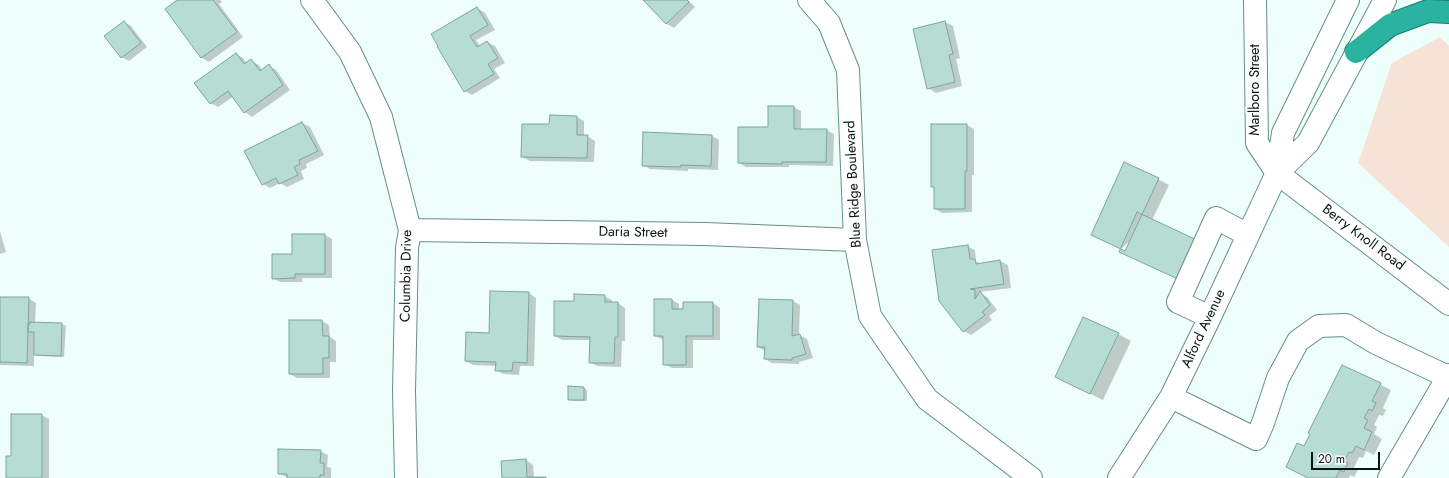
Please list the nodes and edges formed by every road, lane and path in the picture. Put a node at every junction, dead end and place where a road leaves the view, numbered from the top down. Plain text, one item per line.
1 (312, 0) edge
2 (809, 0) edge
3 (1256, 0) edge
4 (1348, 0) edge
5 (1385, 0) edge
6 (1449, 12) edge
7 (1356, 52) junction
8 (1277, 173) junction
9 (410, 230) junction
10 (1248, 235) junction
11 (855, 240) junction
12 (1449, 304) edge
13 (1210, 317) junction
14 (1448, 376) edge
15 (1171, 397) junction
16 (406, 478) edge
17 (1031, 478) edge
18 (1119, 478) edge
19 (1388, 478) edge

1 - 9 street, Columbia Drive
2 - 11 street, Blue Ridge Boulevard
3 - 8 street, Marlboro Street
4 - 8 street, Alford Avenue
5 - 7 street, Alford Avenue
6 - 7 highway
7 - 8 street, Alford Avenue
8 - 10 street, Alford Avenue
8 - 12 street, Berry Knoll Road
9 - 11 street, Daria Street
9 - 16 street, Columbia Drive
10 - 13 street, Alford Avenue
10 - 13 street
11 - 17 street, Blue Ridge Boulevard
13 - 15 street, Alford Avenue
14 - 15 street
14 - 19 street
15 - 18 street, Alford Avenue

